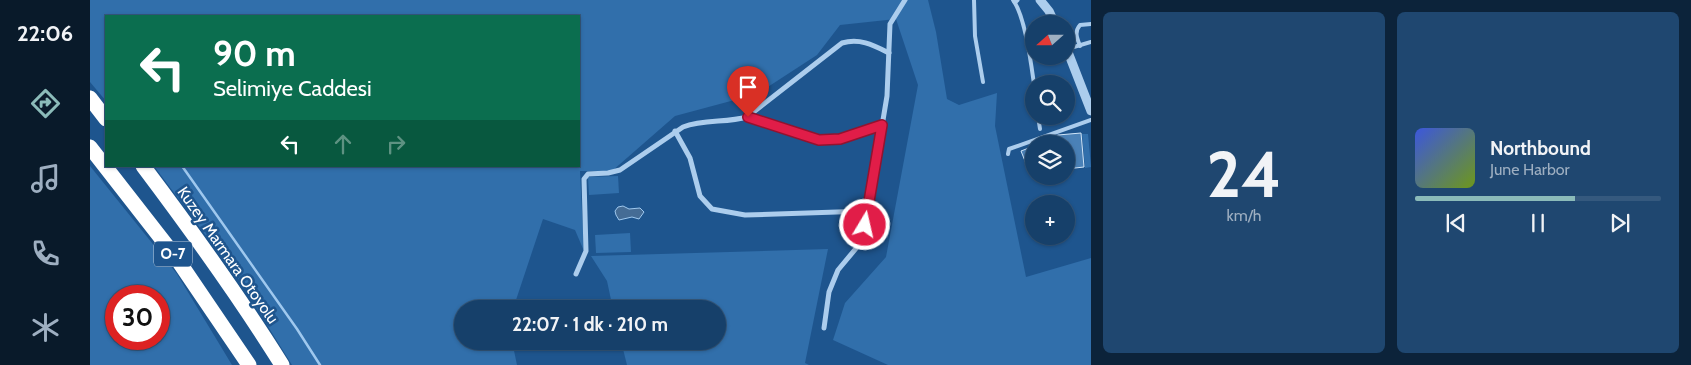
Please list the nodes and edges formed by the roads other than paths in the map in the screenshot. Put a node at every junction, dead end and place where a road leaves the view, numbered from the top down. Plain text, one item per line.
1 (905, 0) edge
2 (974, 0) edge
3 (1040, 0) edge
4 (1015, 1) edge
5 (1052, 15) edge
6 (1091, 24) edge
7 (1091, 42) edge
8 (1080, 46) junction
9 (1075, 47) edge
10 (889, 53) junction
11 (1073, 65) edge
12 (1033, 75) edge
13 (983, 82) dead end
14 (90, 98) edge
15 (1091, 111) edge
16 (748, 117) junction
17 (105, 118) edge
18 (1091, 120) edge
19 (882, 125) junction
20 (1039, 125) edge
21 (1040, 129) dead end
22 (675, 131) junction
23 (90, 147) edge
24 (1008, 154) dead end
25 (105, 166) edge
26 (106, 167) edge
27 (143, 167) edge
28 (867, 210) junction
29 (576, 274) dead end
30 (824, 328) dead end
31 (249, 365) edge
32 (282, 365) edge

1 - 10 street
2 - 13 lane
3 - 5 street
4 - 12 lane
6 - 8 lane
7 - 8 lane
8 - 9 lane
10 - 16 street
10 - 19 street
11 - 15 street
14 - 17 highway
16 - 19 street
16 - 22 street
18 - 24 lane
19 - 28 street
20 - 21 lane
22 - 28 street
22 - 29 street
23 - 25 highway, O-7
26 - 31 highway, O-7
27 - 32 highway, Kuzey Marmara Otoyolu / O-7
28 - 30 street

